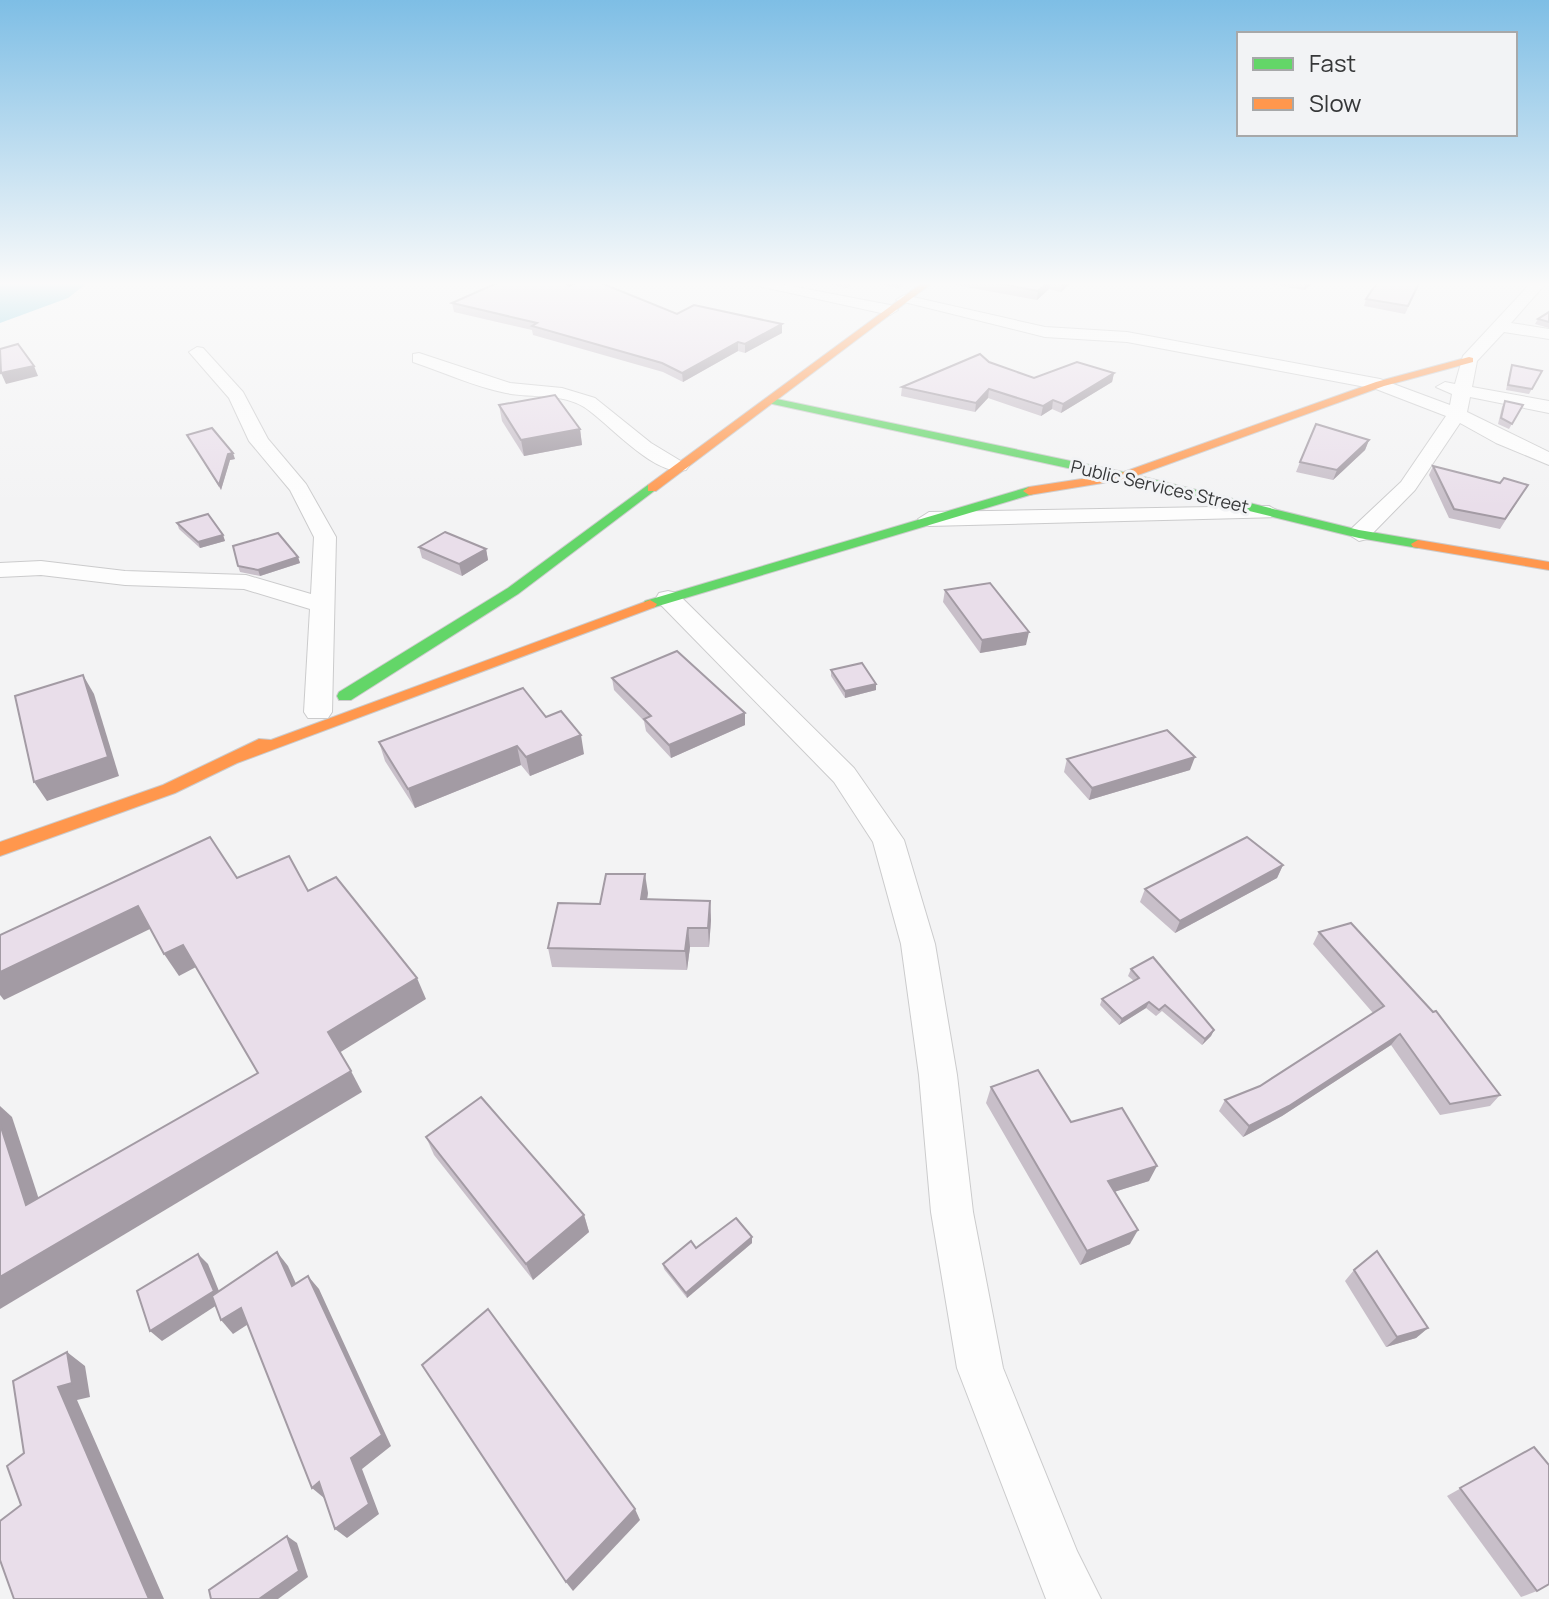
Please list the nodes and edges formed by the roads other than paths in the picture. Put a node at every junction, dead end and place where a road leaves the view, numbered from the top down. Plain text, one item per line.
1 (202, 358) edge
2 (419, 358) dead end
3 (828, 358) edge
4 (1238, 358) edge
5 (1471, 358) edge
6 (1469, 360) junction
7 (1400, 378) junction
8 (1380, 384) junction
9 (1463, 390) junction
10 (772, 401) junction
11 (1549, 407) edge
12 (1457, 414) junction
13 (1549, 459) edge
14 (679, 466) junction
15 (1123, 476) junction
16 (1269, 512) junction
17 (927, 519) junction
18 (1359, 534) junction
19 (1549, 566) edge
20 (0, 570) edge
21 (668, 598) junction
22 (322, 605) junction
23 (318, 712) junction
24 (239, 758) junction
25 (0, 849) edge
26 (1074, 1599) edge

1 - 22 street
2 - 14 street
3 - 10 street
4 - 8 street
5 - 6 street
6 - 7 street
6 - 9 street
7 - 8 street
7 - 9 street
8 - 12 street
8 - 15 street
9 - 11 street
9 - 12 street
10 - 14 street
10 - 15 street, Public Services Street
12 - 13 street
12 - 18 street
14 - 23 street
15 - 16 street, Public Services Street
15 - 17 street
16 - 17 street
16 - 18 street, Public Services Street
17 - 21 street
18 - 19 street, Public Services Street
20 - 22 street
21 - 24 street
21 - 26 street
22 - 23 street
23 - 24 street
24 - 25 street

